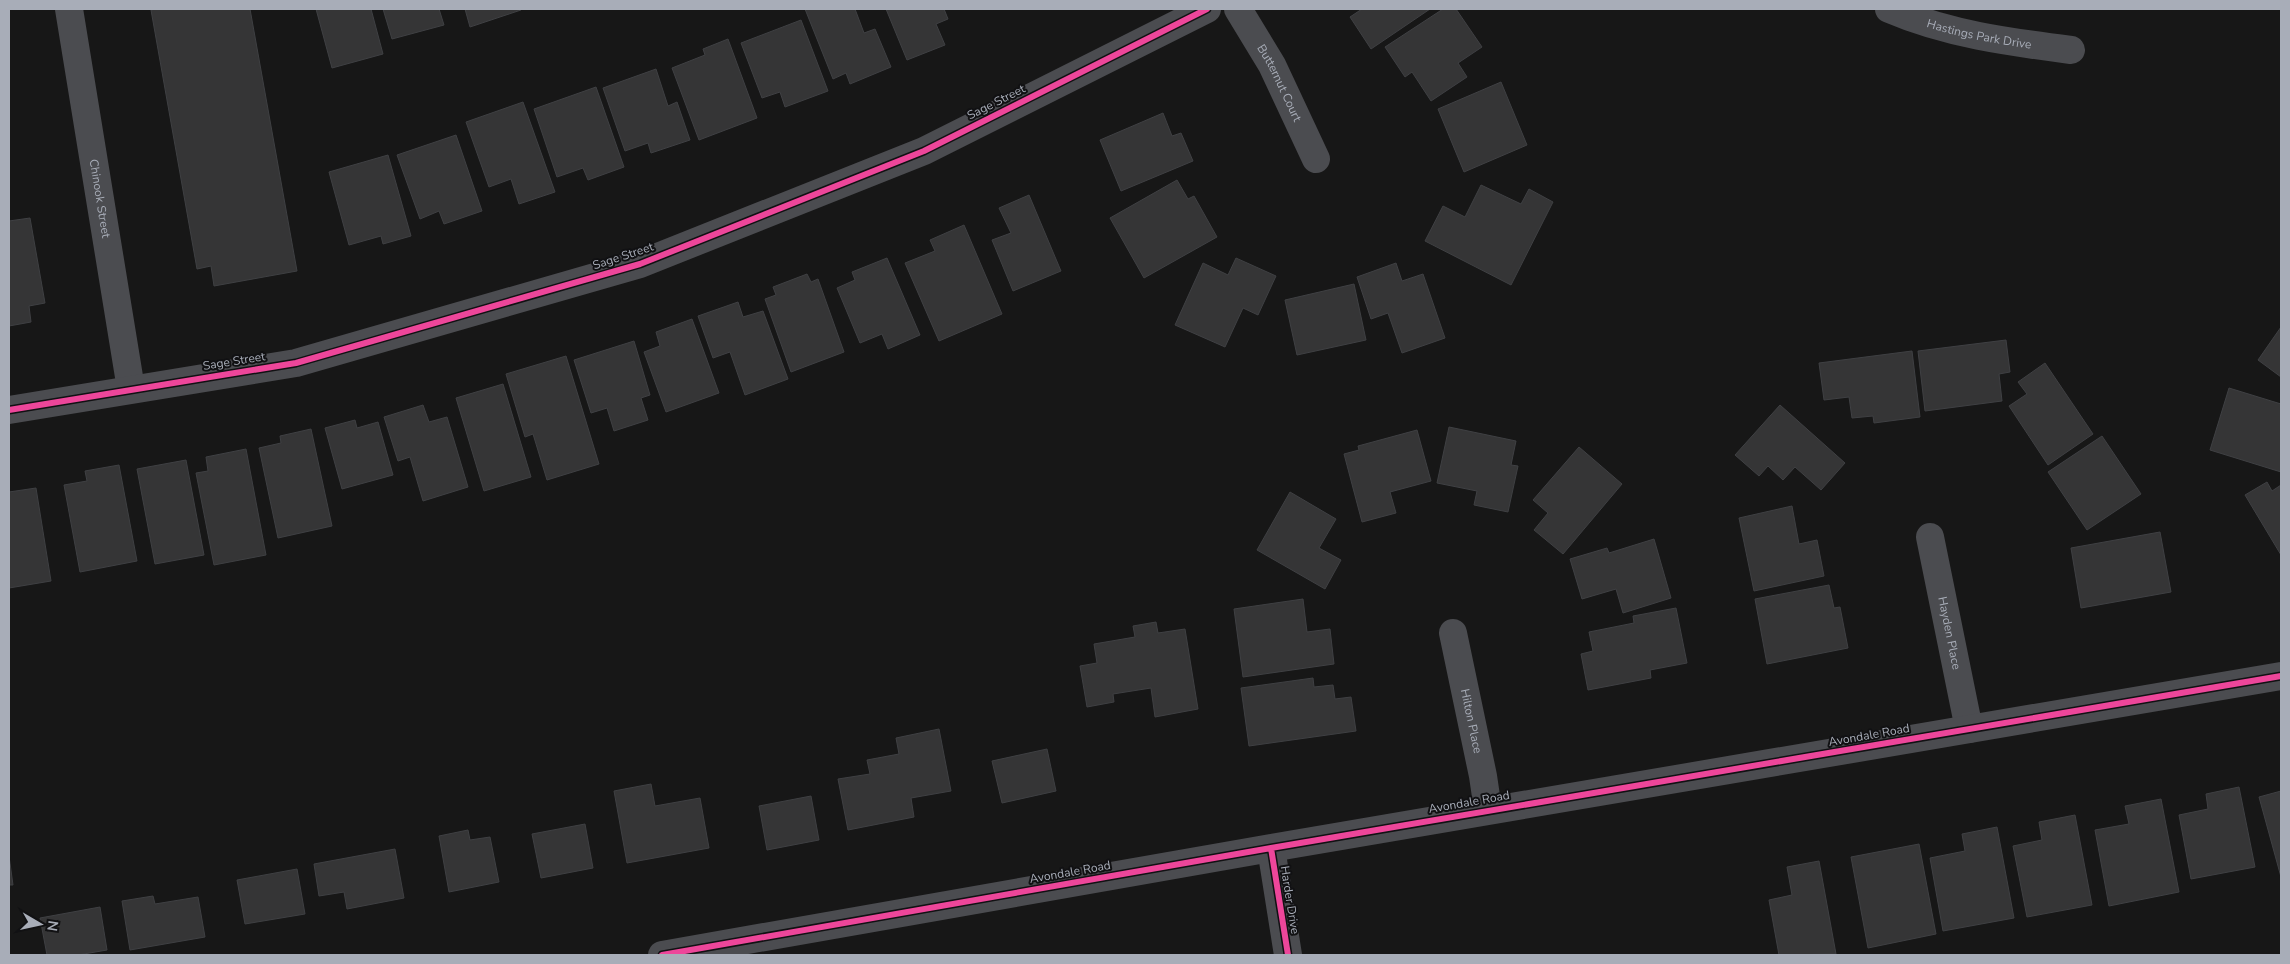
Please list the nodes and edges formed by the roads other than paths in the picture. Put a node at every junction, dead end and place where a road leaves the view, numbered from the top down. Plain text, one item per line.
1 (69, 9) edge
2 (1207, 9) edge
3 (1238, 9) edge
4 (1889, 9) edge
5 (2071, 50) dead end
6 (1316, 159) dead end
7 (131, 389) junction
8 (9, 410) edge
9 (1930, 537) dead end
10 (1453, 633) dead end
11 (2281, 676) edge
12 (1969, 729) junction
13 (1488, 810) junction
14 (1271, 848) junction
15 (662, 955) edge
16 (1288, 955) edge

1 - 7 street, Chinook Street
2 - 7 street, Sage Street
3 - 6 street, Butternut Court
4 - 5 street, Hastings Park Drive
7 - 8 street, Sage Street
9 - 12 street, Hayden Place
10 - 13 street, Hilton Place
11 - 12 street, Avondale Road
12 - 13 street, Avondale Road
13 - 14 street, Avondale Road
14 - 15 street, Avondale Road
14 - 16 street, Harder Drive

